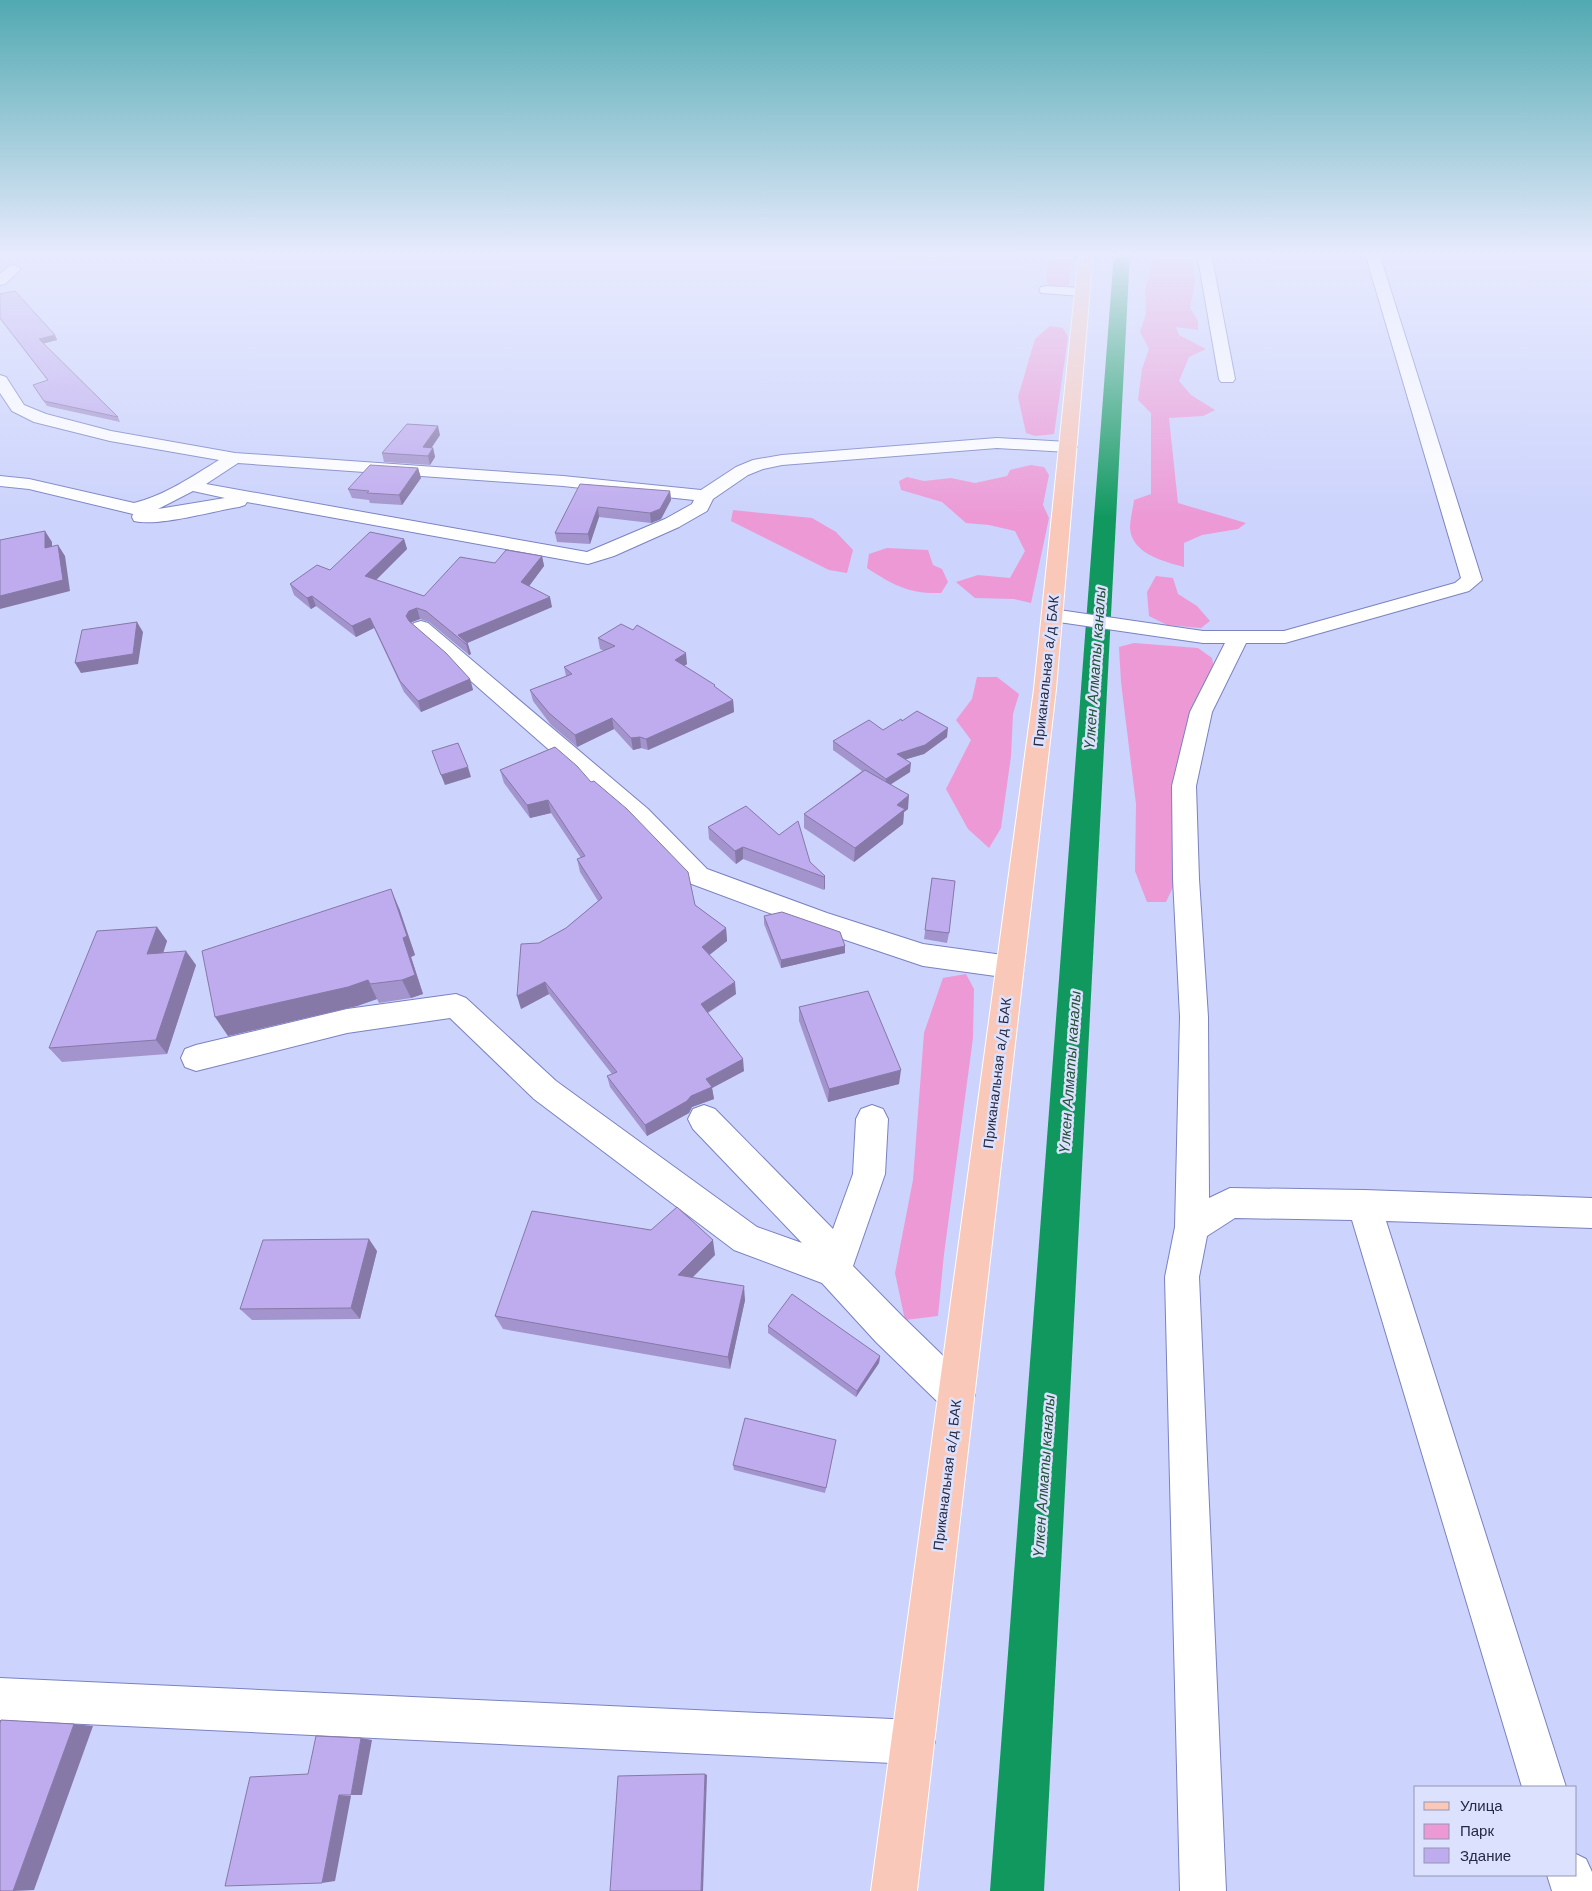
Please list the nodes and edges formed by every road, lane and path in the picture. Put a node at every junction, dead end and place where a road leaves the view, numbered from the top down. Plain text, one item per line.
1 (1078, 341) edge
2 (1220, 341) edge
3 (1399, 341) edge
4 (1227, 379) dead end
5 (0, 380) edge
6 (1068, 447) junction
7 (234, 458) junction
8 (0, 481) edge
9 (196, 482) junction
10 (705, 496) junction
11 (255, 498) junction
12 (132, 518) dead end
13 (1053, 615) junction
14 (421, 627) dead end
15 (1239, 636) junction
16 (1010, 967) junction
17 (196, 1058) dead end
18 (704, 1119) dead end
19 (872, 1119) dead end
20 (1364, 1205) junction
21 (1592, 1213) edge
22 (1192, 1227) junction
23 (834, 1271) junction
24 (957, 1395) junction
25 (0, 1699) edge
26 (913, 1742) junction
27 (1544, 1786) edge
28 (1570, 1876) edge
29 (894, 1891) edge
30 (1203, 1891) edge
31 (1576, 1891) edge

1 - 6 main road, Приканальная а/д БАК
2 - 4 street
3 - 15 street
5 - 7 street
6 - 10 street
6 - 13 main road, Приканальная а/д БАК
7 - 9 street
7 - 10 street
8 - 9 street
9 - 11 street
10 - 11 street
11 - 12 street
13 - 15 street
13 - 16 main road, Приканальная а/д БАК
14 - 16 street
15 - 22 street
16 - 24 main road, Приканальная а/д БАК
17 - 23 street
18 - 23 street
19 - 23 street
20 - 21 street
20 - 22 street
20 - 27 street
22 - 30 street
23 - 24 street
24 - 26 main road, Приканальная а/д БАК
25 - 26 street
26 - 29 main road, Приканальная а/д БАК
28 - 31 street

